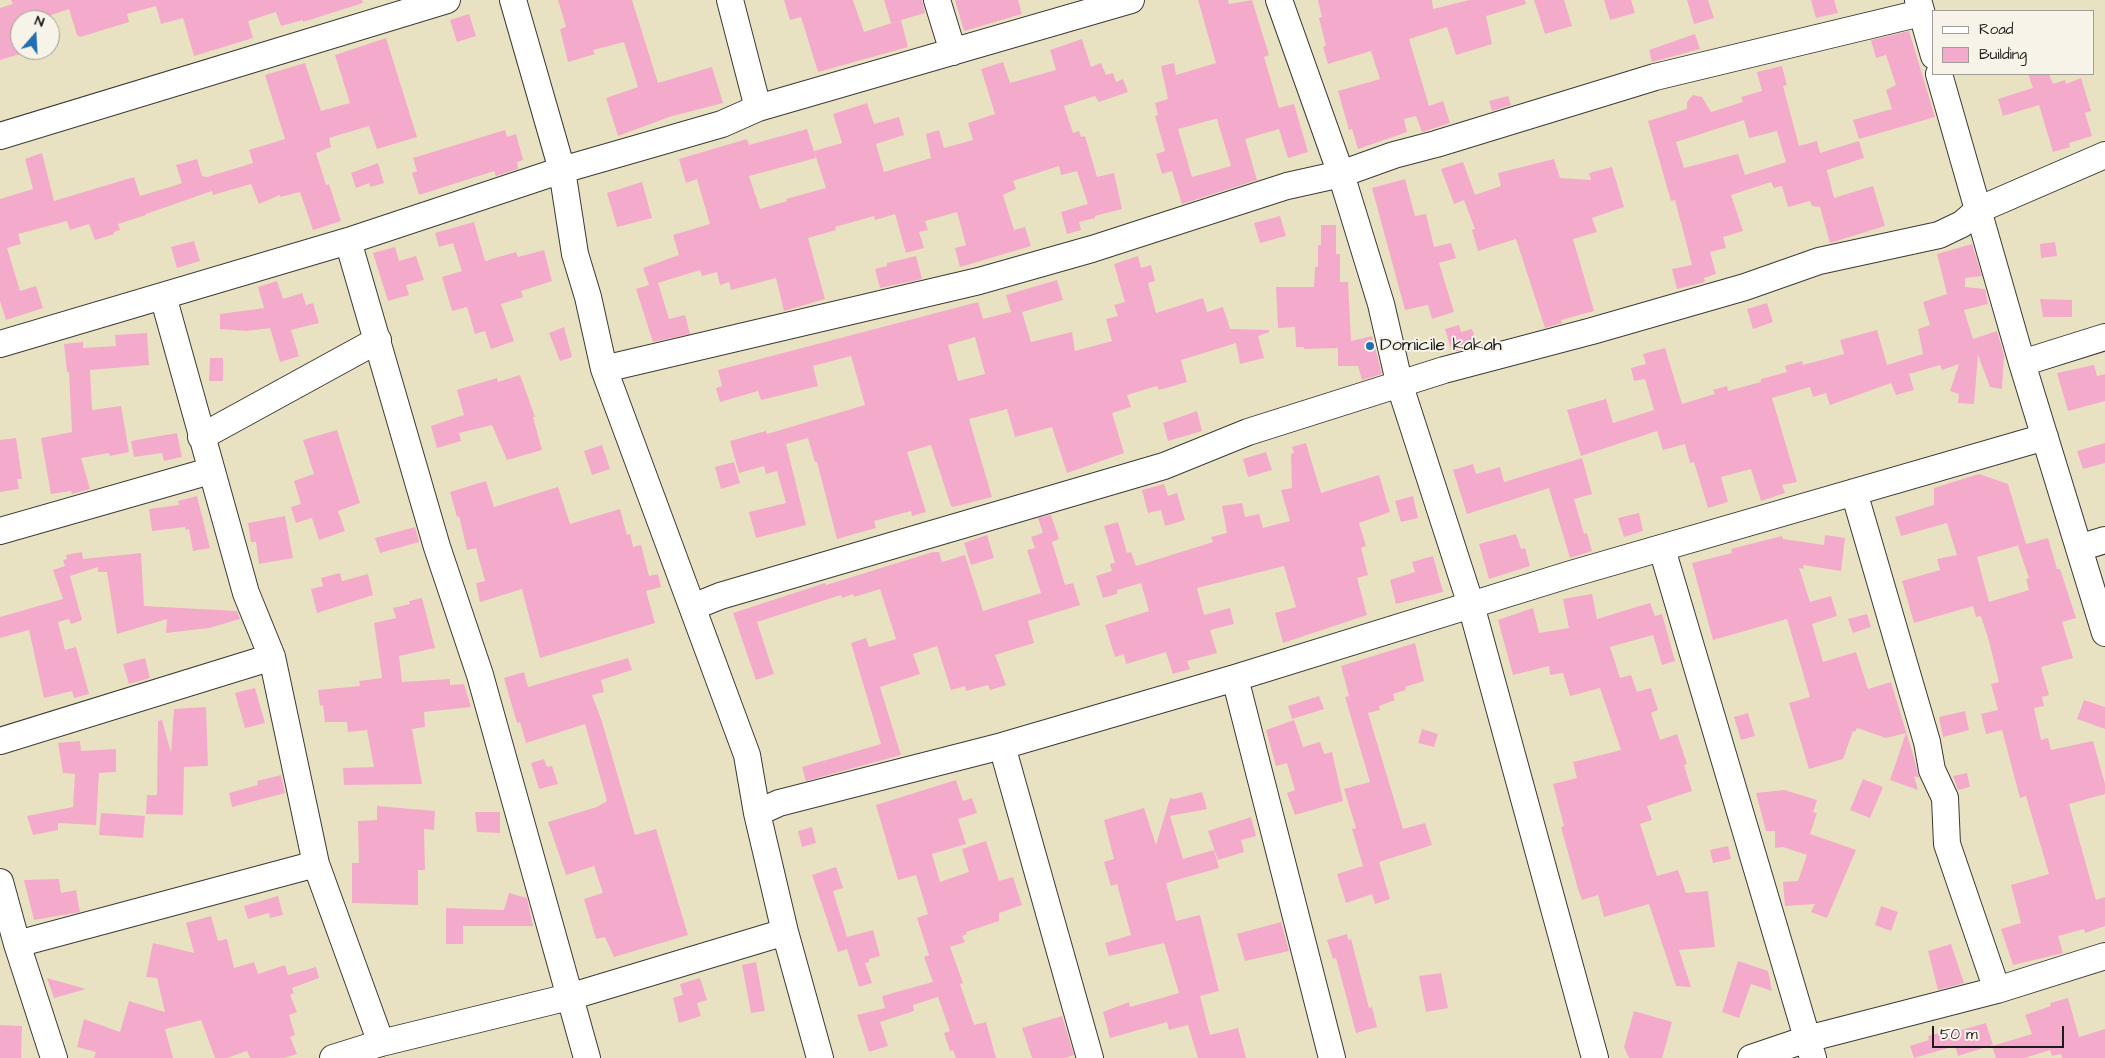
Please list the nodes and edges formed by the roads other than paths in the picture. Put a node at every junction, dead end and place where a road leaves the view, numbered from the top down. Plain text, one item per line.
1 (447, 0) edge
2 (513, 0) edge
3 (730, 0) edge
4 (937, 0) edge
5 (1279, 0) edge
6 (1114, 2) edge
7 (1919, 6) edge
8 (1932, 49) edge
9 (953, 52) junction
10 (1939, 75) edge
11 (758, 108) junction
12 (0, 136) edge
13 (2105, 155) edge
14 (562, 170) junction
15 (1341, 174) junction
16 (1978, 210) junction
17 (348, 241) junction
18 (163, 296) junction
19 (2105, 337) edge
20 (378, 340) junction
21 (0, 344) edge
22 (2022, 364) junction
23 (604, 369) junction
24 (1400, 386) junction
25 (201, 437) junction
26 (2045, 437) junction
27 (210, 471) junction
28 (1854, 492) junction
29 (0, 531) edge
30 (2105, 540) edge
31 (2079, 548) junction
32 (1662, 549) junction
33 (1471, 605) junction
34 (693, 607) junction
35 (2105, 633) edge
36 (272, 657) junction
37 (1235, 678) junction
38 (0, 740) edge
39 (1002, 746) junction
40 (757, 813) junction
41 (316, 864) junction
42 (0, 882) edge
43 (785, 932) junction
44 (17, 944) junction
45 (2105, 956) edge
46 (1997, 990) junction
47 (569, 997) junction
48 (381, 1043) junction
49 (1810, 1049) edge
50 (54, 1058) edge
51 (333, 1058) edge
52 (587, 1058) edge
53 (820, 1058) edge
54 (1090, 1058) edge
55 (1332, 1058) edge
56 (1595, 1058) edge
57 (1751, 1058) edge

1 - 12 street
2 - 14 street
3 - 11 street
4 - 9 street
5 - 15 street
6 - 9 street
7 - 8 street
7 - 15 street
9 - 11 street
10 - 16 street
11 - 14 street
13 - 16 street
14 - 17 street
14 - 23 street
15 - 23 street
15 - 24 street
16 - 22 street
16 - 24 street
17 - 18 street
17 - 20 street
18 - 21 street
18 - 25 street
19 - 22 street
20 - 25 street
20 - 47 street
22 - 26 street
23 - 34 street
24 - 33 street
24 - 34 street
25 - 27 street
26 - 28 street
26 - 31 street
27 - 29 street
27 - 36 street
28 - 32 street
28 - 46 street
30 - 31 street
31 - 35 street
32 - 33 street
32 - 49 street
33 - 37 street
33 - 56 street
34 - 40 street
36 - 38 street
36 - 41 street
37 - 39 street
37 - 55 street
39 - 40 street
39 - 54 street
40 - 43 street
41 - 44 street
41 - 48 street
42 - 44 street
43 - 47 street
43 - 53 street
44 - 50 street
45 - 46 street
46 - 49 street
47 - 48 street
47 - 52 street
48 - 51 street
49 - 57 street

